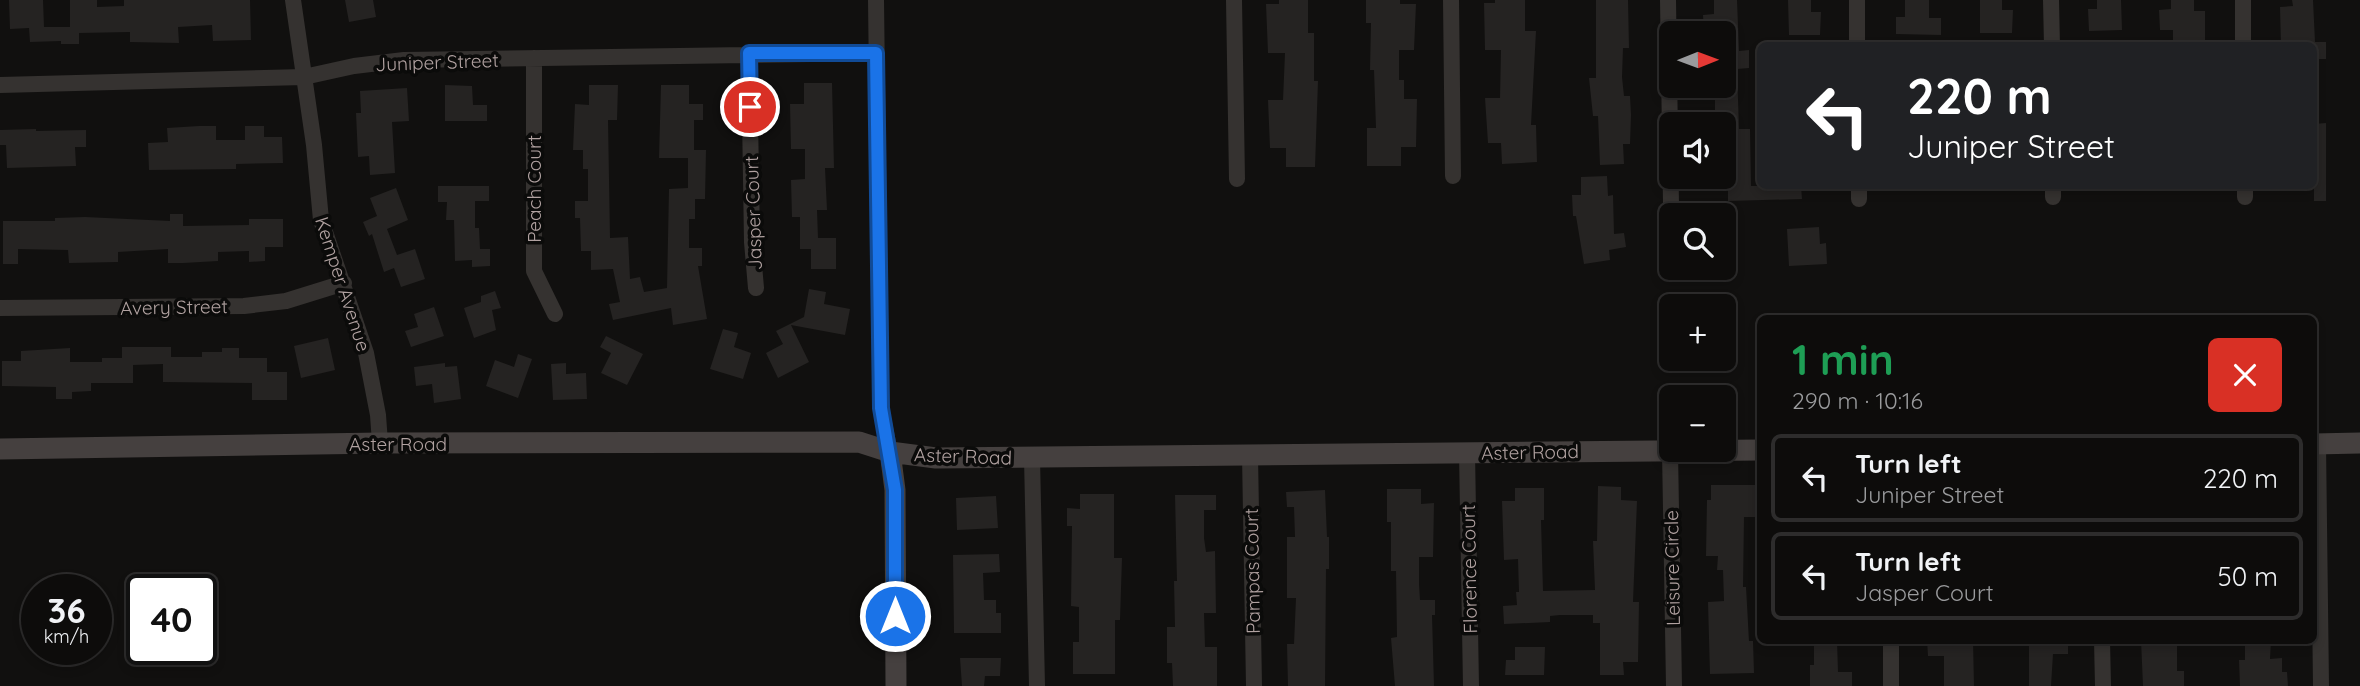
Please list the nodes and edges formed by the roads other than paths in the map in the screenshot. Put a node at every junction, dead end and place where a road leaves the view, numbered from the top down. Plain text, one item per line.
1 (293, 0) edge
2 (876, 0) edge
3 (1234, 0) edge
4 (1451, 0) edge
5 (1668, 0) edge
6 (1857, 0) edge
7 (2051, 0) edge
8 (2243, 0) edge
9 (1857, 42) edge
10 (2052, 42) edge
11 (2243, 42) edge
12 (749, 53) junction
13 (876, 53) junction
14 (534, 58) junction
15 (303, 78) junction
16 (0, 85) edge
17 (1453, 176) dead end
18 (1237, 179) dead end
19 (1671, 203) edge
20 (344, 283) junction
21 (756, 289) dead end
22 (0, 308) edge
23 (555, 314) dead end
24 (380, 443) junction
25 (2360, 443) edge
26 (2317, 444) edge
27 (0, 449) edge
28 (1736, 450) edge
29 (1757, 450) edge
30 (1659, 451) edge
31 (890, 452) junction
32 (1466, 453) junction
33 (1250, 455) junction
34 (1032, 458) junction
35 (1670, 462) edge
36 (2317, 492) edge
37 (1891, 644) edge
38 (2102, 644) edge
39 (896, 686) edge
40 (1037, 686) edge
41 (1254, 686) edge
42 (1471, 686) edge
43 (1674, 686) edge
44 (1891, 686) edge
45 (2103, 686) edge
46 (2321, 686) edge

1 - 15 street, Kemper Avenue
2 - 13 street
3 - 18 street
4 - 17 street
5 - 19 street
6 - 9 street
7 - 10 street
8 - 11 street
12 - 13 street, Juniper Street
12 - 14 street, Juniper Street
12 - 21 street, Jasper Court
13 - 31 street
14 - 15 street, Juniper Street
14 - 23 street, Peach Court
15 - 16 street, Juniper Street
15 - 20 street, Kemper Avenue
20 - 22 street, Avery Street
20 - 24 street, Kemper Avenue
24 - 27 main road, Aster Road
24 - 31 main road, Aster Road
25 - 26 main road
28 - 29 main road, Aster Road
30 - 32 main road, Aster Road
31 - 34 main road, Aster Road
31 - 39 main road
32 - 33 main road, Aster Road
32 - 42 street, Florence Court
33 - 34 main road, Aster Road
33 - 41 street, Pampas Court
34 - 40 street
35 - 43 street, Leisure Circle
36 - 46 street
37 - 44 street
38 - 45 street

